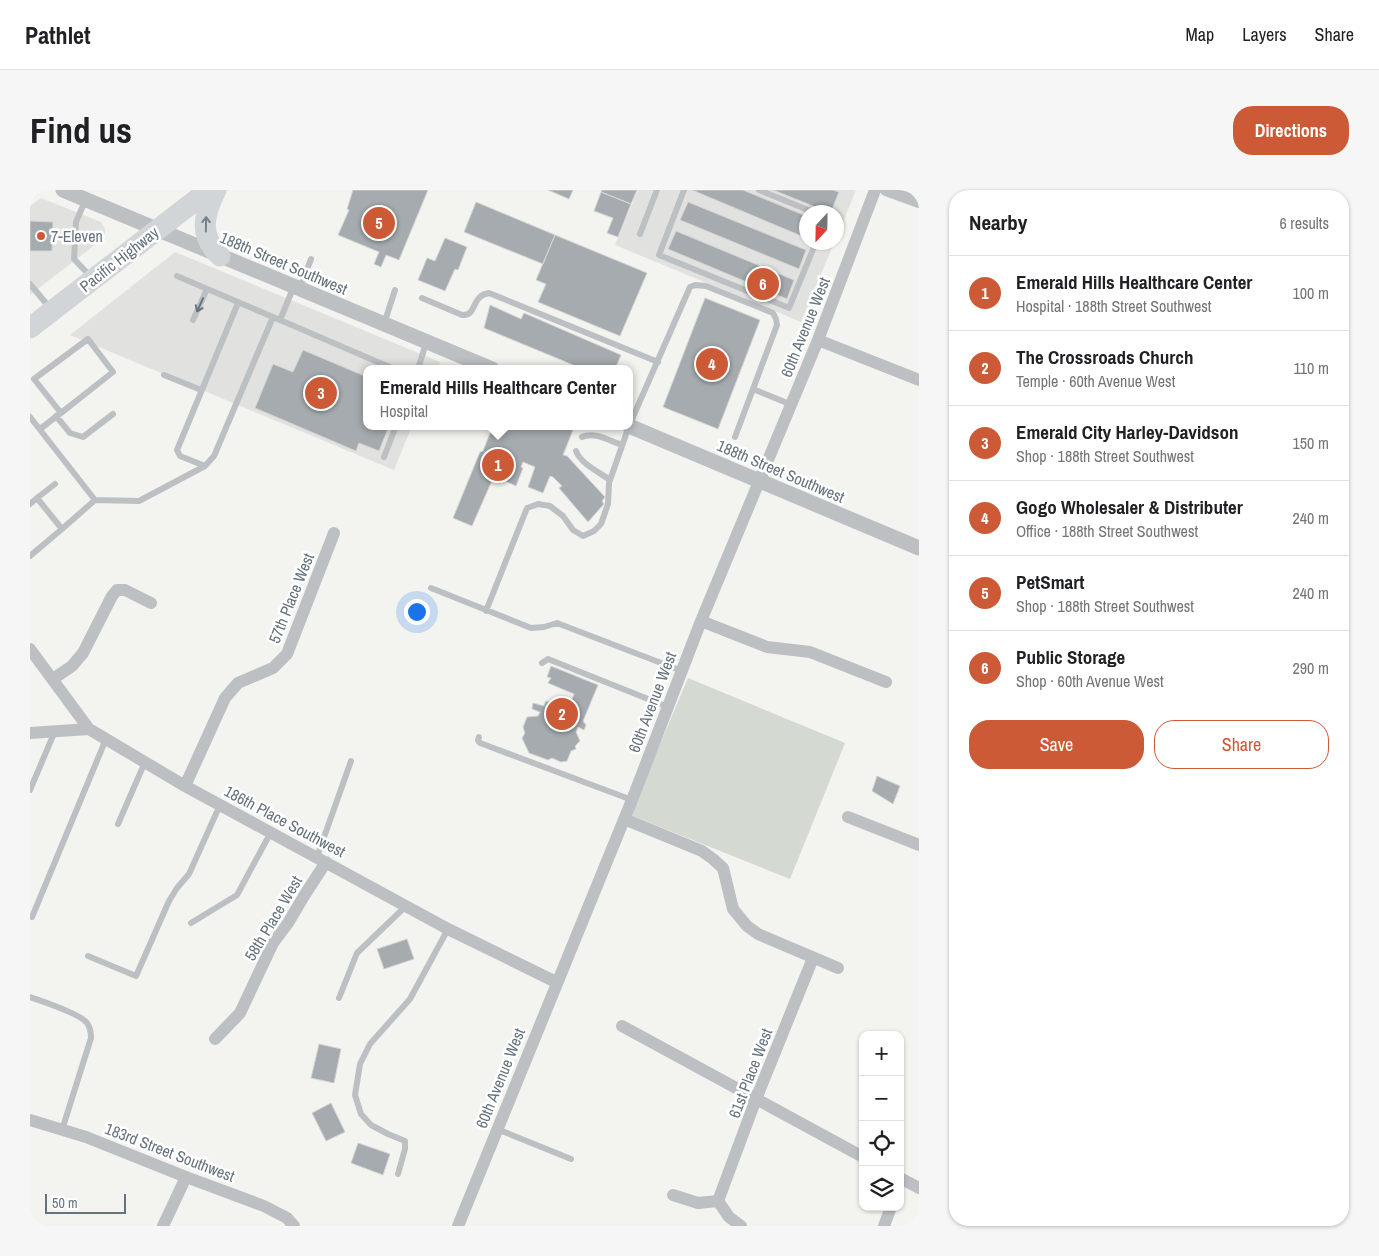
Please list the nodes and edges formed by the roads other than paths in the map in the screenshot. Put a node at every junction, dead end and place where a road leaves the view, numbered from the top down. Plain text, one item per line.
1 (63, 190) edge
2 (209, 190) edge
3 (216, 190) edge
4 (657, 190) edge
5 (684, 190) edge
6 (759, 190) edge
7 (875, 190) edge
8 (886, 190) edge
9 (86, 200) junction
10 (919, 202) edge
11 (799, 206) edge
12 (157, 229) junction
13 (640, 234) dead end
14 (813, 250) edge
15 (220, 256) junction
16 (311, 259) dead end
17 (177, 276) dead end
18 (93, 279) junction
19 (30, 284) edge
20 (297, 287) junction
21 (207, 289) junction
22 (395, 290) dead end
23 (422, 298) dead end
24 (238, 303) junction
25 (53, 310) junction
26 (277, 318) junction
27 (193, 320) dead end
28 (384, 324) junction
29 (30, 328) edge
30 (818, 340) junction
31 (427, 342) junction
32 (658, 362) junction
33 (385, 365) edge
34 (419, 365) edge
35 (482, 365) edge
36 (164, 375) dead end
37 (919, 380) edge
38 (754, 389) junction
39 (202, 390) junction
40 (792, 405) junction
41 (113, 414) dead end
42 (58, 415) junction
43 (30, 417) edge
44 (633, 417) edge
45 (633, 428) edge
46 (40, 430) junction
47 (394, 430) edge
48 (628, 430) edge
49 (582, 437) dead end
50 (735, 437) dead end
51 (622, 445) junction
52 (576, 451) dead end
53 (384, 457) dead end
54 (205, 466) junction
55 (610, 480) junction
56 (760, 481) junction
57 (55, 484) dead end
58 (37, 498) junction
59 (95, 500) junction
60 (30, 504) edge
61 (62, 529) junction
62 (334, 533) dead end
63 (919, 548) edge
64 (30, 556) edge
65 (431, 588) dead end
66 (151, 604) dead end
67 (486, 610) junction
68 (701, 621) junction
69 (30, 649) edge
70 (542, 663) dead end
71 (682, 671) junction
72 (52, 679) junction
73 (886, 682) dead end
74 (668, 707) junction
75 (88, 729) junction
76 (55, 731) junction
77 (30, 733) edge
78 (479, 737) dead end
79 (106, 739) junction
80 (351, 761) dead end
81 (145, 762) junction
82 (185, 786) junction
83 (30, 790) edge
84 (632, 800) junction
85 (220, 805) junction
86 (848, 816) dead end
87 (624, 819) junction
88 (118, 824) dead end
89 (271, 832) junction
90 (919, 845) edge
91 (322, 859) junction
92 (406, 906) junction
93 (32, 917) dead end
94 (191, 923) dead end
95 (448, 928) junction
96 (88, 956) dead end
97 (813, 958) junction
98 (838, 968) dead end
99 (556, 982) junction
100 (30, 997) edge
101 (338, 998) dead end
102 (622, 1026) dead end
103 (215, 1039) dead end
104 (756, 1100) junction
105 (30, 1120) edge
106 (497, 1129) junction
107 (62, 1130) junction
108 (859, 1155) edge
109 (571, 1159) dead end
110 (398, 1174) dead end
111 (186, 1177) junction
112 (904, 1181) edge
113 (919, 1188) edge
114 (673, 1195) dead end
115 (718, 1201) junction
116 (890, 1211) edge
117 (163, 1226) edge
118 (294, 1226) edge
119 (458, 1226) edge
120 (740, 1226) edge
121 (884, 1226) edge

1 - 9 street, 188th Street Southwest
2 - 12 highway, Pacific Highway
15 -> 3 highway
4 - 13 lane
5 - 14 lane
6 - 11 lane
7 - 30 street, 60th Avenue West
8 - 10 street
9 - 12 street, 188th Street Southwest
9 - 18 lane
12 - 15 street, 188th Street Southwest
12 - 18 highway, Pacific Highway
15 - 20 street, 188th Street Southwest
16 - 20 lane
17 - 21 lane
18 - 25 highway, Pacific Highway
19 - 25 lane
20 - 26 lane
20 - 28 street, 188th Street Southwest
21 - 24 lane
21 -> 27 lane
22 - 28 lane
23 - 32 lane
24 - 26 lane
24 - 39 lane
25 - 29 highway, Pacific Highway
26 - 33 lane
26 - 54 lane
28 - 31 street, 188th Street Southwest
30 - 37 street
30 - 40 street, 60th Avenue West
31 - 34 lane
31 - 35 street, 188th Street Southwest
32 - 38 lane
32 - 44 lane
36 - 39 lane
38 - 40 lane
38 - 50 lane
39 - 54 lane
40 - 56 street, 60th Avenue West
41 - 42 lane
42 - 42 lane
42 - 46 lane
43 - 46 lane
45 - 56 street, 188th Street Southwest
46 - 59 lane
47 - 53 lane
48 - 51 lane
49 - 51 lane
51 - 55 lane
52 - 55 lane
54 - 59 lane
55 - 67 lane
56 - 63 street, 188th Street Southwest
56 - 68 street, 60th Avenue West
57 - 58 lane
58 - 60 lane
58 - 61 lane
59 - 61 lane
61 - 64 lane
62 - 82 street, 57th Place West
65 - 67 lane
66 - 72 street
67 - 71 lane
68 - 71 street, 60th Avenue West
68 - 73 street
69 - 72 street, 186th Place Southwest
70 - 74 lane
71 - 74 street, 60th Avenue West
72 - 75 street, 186th Place Southwest
74 - 84 street, 60th Avenue West
75 - 76 street
75 - 79 street, 186th Place Southwest
76 - 77 street
76 - 83 lane
78 - 84 lane
79 - 81 street, 186th Place Southwest
79 - 93 lane
80 - 91 lane
81 - 82 street, 186th Place Southwest
81 - 88 lane
82 - 85 street, 186th Place Southwest
84 - 87 street, 60th Avenue West
85 - 89 street, 186th Place Southwest
85 - 96 lane
86 - 90 street
87 - 97 street
87 - 99 street, 60th Avenue West
89 - 91 street, 186th Place Southwest
89 - 94 lane
91 - 92 street, 186th Place Southwest
91 - 103 street, 58th Place West
92 - 95 street, 186th Place Southwest
92 - 101 lane
95 - 99 street, 186th Place Southwest
95 - 110 lane
97 - 98 street
97 - 104 street, 61st Place West
99 - 106 street, 60th Avenue West
100 - 107 lane
102 - 104 street
104 - 108 street
104 - 115 street, 61st Place West
105 - 107 street, 183rd Street Southwest
106 - 109 lane
106 - 119 street, 60th Avenue West
107 - 111 street, 183rd Street Southwest
111 - 117 street
111 - 118 street, 183rd Street Southwest
112 - 113 street
114 - 115 street
115 - 120 street
116 - 121 street

